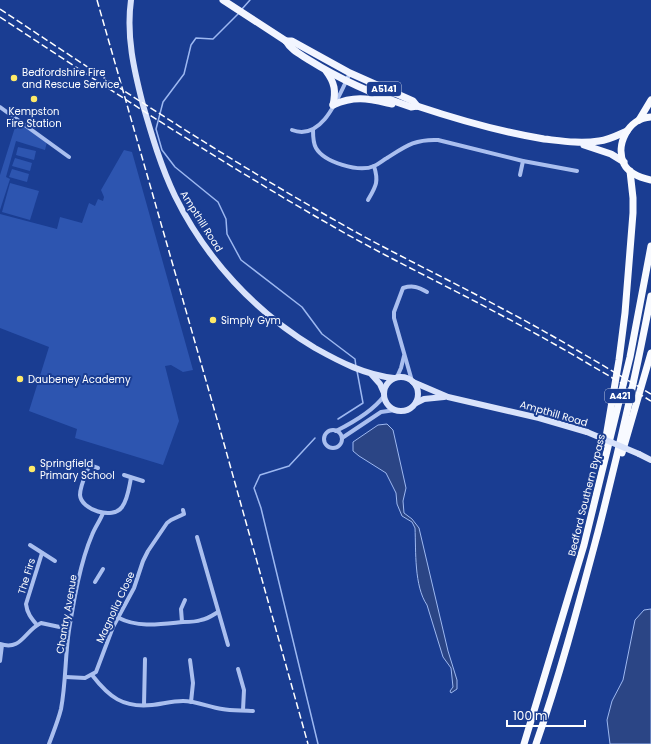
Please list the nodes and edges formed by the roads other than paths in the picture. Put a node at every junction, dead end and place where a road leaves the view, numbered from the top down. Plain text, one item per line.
1 (131, 0) edge
2 (223, 0) edge
3 (286, 41) junction
4 (325, 69) junction
5 (350, 73) junction
6 (346, 81) junction
7 (651, 100) edge
8 (397, 103) junction
9 (334, 105) junction
10 (417, 106) junction
11 (0, 107) edge
12 (651, 117) edge
13 (639, 120) junction
14 (292, 130) dead end
15 (313, 130) junction
16 (627, 131) junction
17 (579, 143) junction
18 (69, 156) dead end
19 (523, 161) junction
20 (624, 162) junction
21 (374, 166) junction
22 (577, 171) dead end
23 (630, 171) junction
24 (520, 175) dead end
25 (651, 180) edge
26 (368, 200) dead end
27 (651, 246) edge
28 (427, 292) dead end
29 (651, 296) edge
30 (651, 353) edge
31 (404, 356) junction
32 (372, 375) junction
33 (395, 378) junction
34 (412, 382) junction
35 (384, 394) junction
36 (448, 397) junction
37 (416, 403) junction
38 (395, 410) junction
39 (336, 431) junction
40 (342, 438) junction
41 (651, 460) edge
42 (83, 463) dead end
43 (89, 466) junction
44 (98, 468) dead end
45 (124, 475) dead end
46 (131, 478) junction
47 (143, 481) dead end
48 (606, 502) junction
49 (183, 510) dead end
50 (103, 513) junction
51 (197, 537) dead end
52 (30, 545) dead end
53 (584, 545) junction
54 (42, 553) junction
55 (55, 561) dead end
56 (103, 569) dead end
57 (96, 582) dead end
58 (184, 600) dead end
59 (218, 612) junction
60 (119, 618) junction
61 (182, 622) junction
62 (37, 625) junction
63 (69, 629) junction
64 (1, 644) edge
65 (228, 646) dead end
66 (145, 659) dead end
67 (190, 660) dead end
68 (0, 661) edge
69 (145, 667) junction
70 (150, 667) dead end
71 (238, 669) dead end
72 (92, 675) junction
73 (66, 677) junction
74 (191, 702) junction
75 (144, 706) junction
76 (243, 710) junction
77 (253, 711) dead end
78 (49, 744) edge
79 (524, 744) edge
80 (536, 744) edge

1 - 32 main road, Ampthill Road
2 - 3 main road, A5141
3 - 4 main road, A5141
3 - 5 main road, A5141
4 - 6 main road, A5141
4 - 9 main road
5 - 6 street
5 - 10 main road, A5141
6 - 8 main road, A5141
6 - 9 street
7 - 13 highway
8 - 9 main road
8 - 10 main road, A5141
9 - 15 street
10 - 17 main road, A5141
11 - 18 street
12 - 13 highway
13 - 16 highway
14 - 15 street
15 - 21 street
16 - 17 main road, A5141
16 - 20 highway
17 - 20 main road, A5141
19 - 21 street
19 - 22 street
19 - 24 street
20 - 23 highway
21 - 26 street
23 - 25 highway
23 - 53 highway
27 - 53 highway, Bedford Southern Bypass / A421
28 - 31 street
29 - 48 highway, Bedford Southern Bypass / A421
30 - 48 highway
31 - 33 street
31 - 34 street
32 - 33 main road, Ampthill Road
32 - 35 main road
33 - 34 main road
33 - 35 main road
34 - 36 main road, Ampthill Road
34 - 37 main road
35 - 38 main road
35 - 39 street
36 - 37 main road, Ampthill Road
36 - 41 main road, Ampthill Road, bridge
37 - 38 main road
38 - 40 street
39 - 40 street
39 - 40 street
42 - 43 street
43 - 44 street
43 - 50 street
45 - 46 street
46 - 47 street
46 - 50 street
48 - 80 highway, Bedford Southern Bypass / A421
49 - 60 street, Magnolia Close
50 - 63 street, Chantry Avenue
51 - 59 street
52 - 54 street, The Firs
53 - 79 highway, Bedford Southern Bypass / A421
54 - 55 street, The Firs
54 - 62 street, The Firs
56 - 57 street
58 - 61 street
59 - 61 street
59 - 65 street
60 - 61 street
60 - 72 street, Magnolia Close
62 - 63 street
62 - 64 street
63 - 73 street, Chantry Avenue
64 - 68 street
66 - 69 street
67 - 74 street
69 - 70 street
69 - 75 street
71 - 76 street
72 - 73 street
72 - 75 street
73 - 78 street, Chantry Avenue
74 - 75 street
74 - 76 street
76 - 77 street

